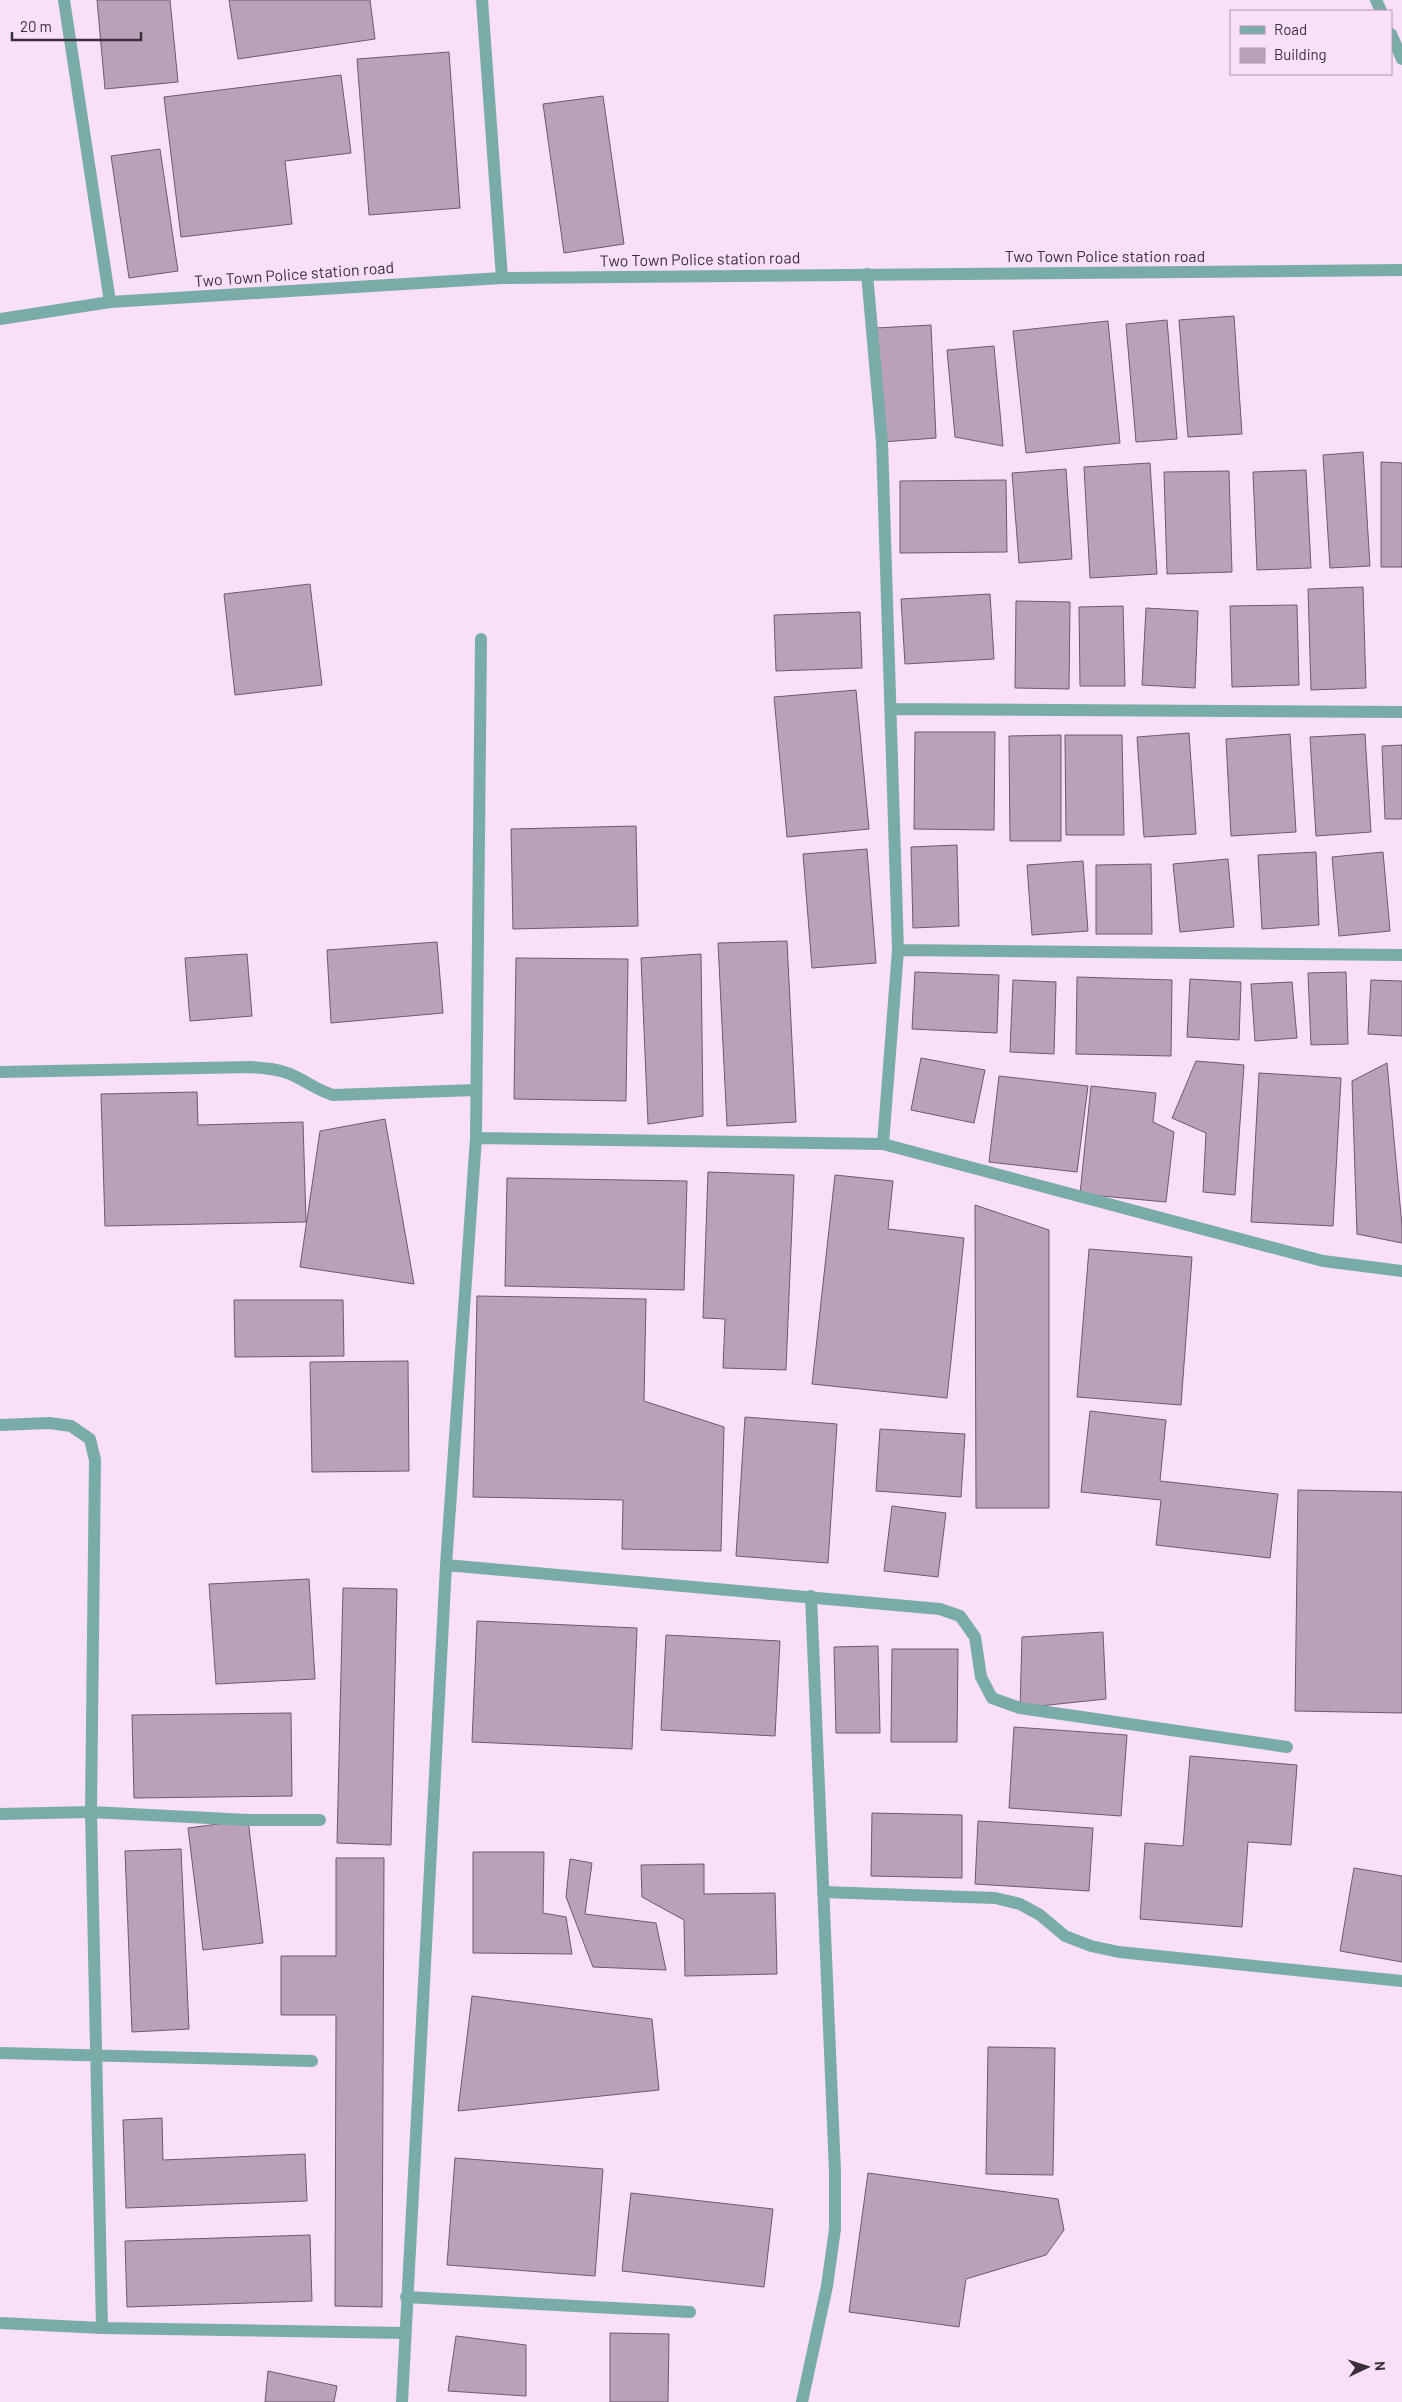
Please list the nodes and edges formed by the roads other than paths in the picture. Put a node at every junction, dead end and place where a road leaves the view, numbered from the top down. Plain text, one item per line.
1 (64, 0) edge
2 (482, 0) edge
3 (1392, 36) edge
4 (1402, 59) edge
5 (1402, 270) edge
6 (867, 274) junction
7 (502, 278) junction
8 (110, 302) junction
9 (0, 319) edge
10 (481, 639) dead end
11 (891, 709) junction
12 (1402, 712) edge
13 (898, 950) junction
14 (1402, 955) edge
15 (0, 1072) edge
16 (476, 1090) junction
17 (476, 1138) junction
18 (883, 1144) junction
19 (1402, 1271) edge
20 (0, 1425) edge
21 (446, 1565) junction
22 (811, 1596) junction
23 (1287, 1747) dead end
24 (91, 1812) junction
25 (0, 1814) edge
26 (320, 1820) dead end
27 (823, 1892) junction
28 (1402, 1981) edge
29 (0, 2052) edge
30 (96, 2055) junction
31 (312, 2061) dead end
32 (406, 2297) junction
33 (690, 2312) dead end
34 (0, 2323) edge
35 (102, 2328) junction
36 (405, 2333) junction
37 (402, 2402) edge
38 (802, 2402) edge

1 - 8 street
2 - 7 street
3 - 4 street
5 - 6 street, Two Town Police station road
6 - 7 street, Two Town Police station road
6 - 11 street
7 - 8 street, Two Town Police station road
8 - 9 street, Two Town Police station road
10 - 16 street
11 - 12 street
11 - 13 street
13 - 14 street
13 - 18 street
15 - 16 street
16 - 17 street
17 - 18 street
17 - 21 street
18 - 19 street
20 - 24 street
21 - 22 street
21 - 32 street
22 - 23 street
22 - 27 street
24 - 25 street
24 - 26 street
24 - 30 street
27 - 28 street
27 - 38 street
29 - 30 street
30 - 31 street
30 - 35 street
32 - 33 street
32 - 36 street
34 - 35 street
35 - 36 street
36 - 37 street

